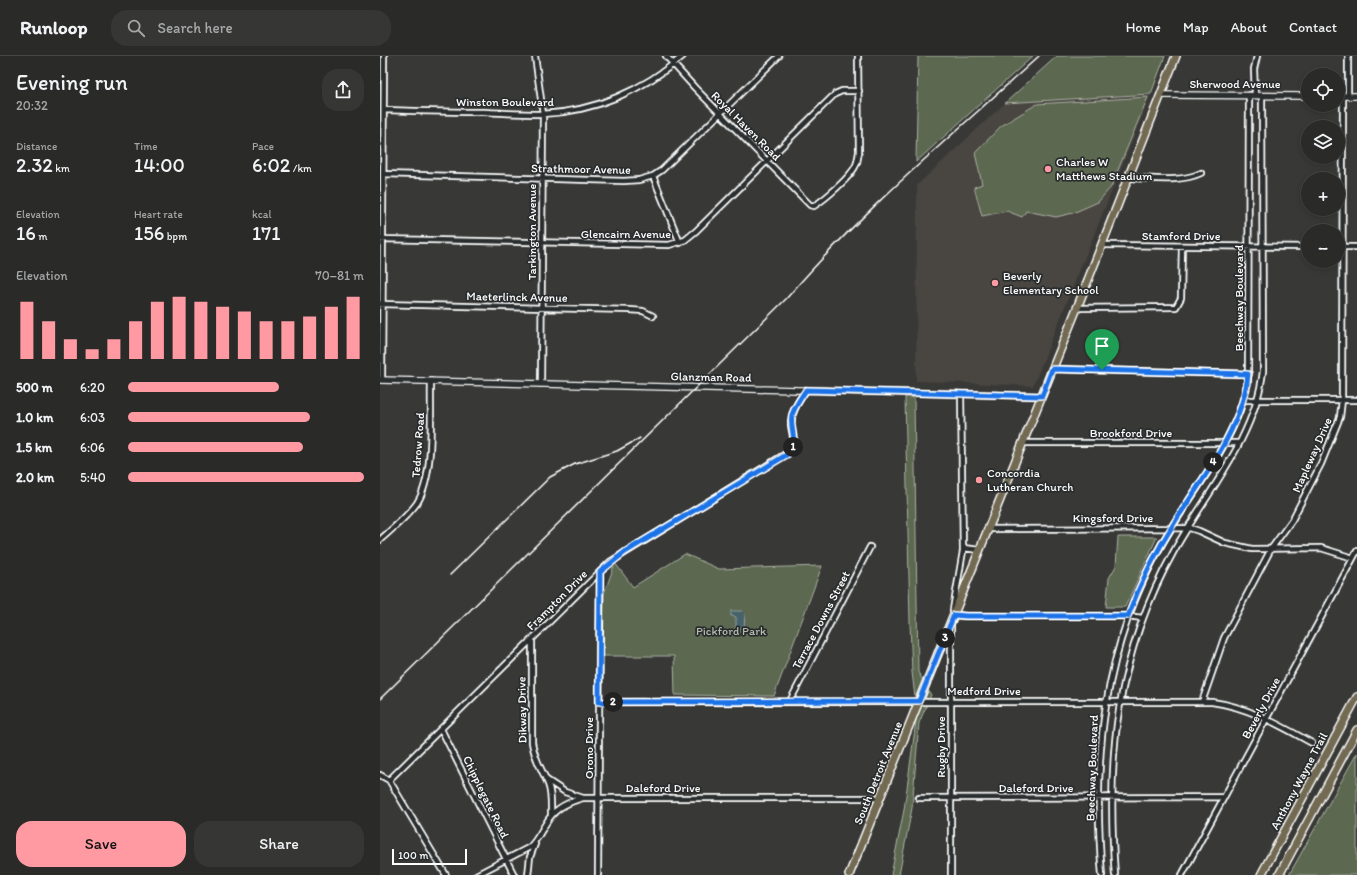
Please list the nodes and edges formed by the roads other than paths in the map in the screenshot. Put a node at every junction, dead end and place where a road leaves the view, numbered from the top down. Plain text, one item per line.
1 (384, 56) edge
2 (535, 56) edge
3 (666, 56) edge
4 (683, 56) edge
5 (779, 56) edge
6 (858, 56) edge
7 (1176, 56) edge
8 (1258, 56) edge
9 (1348, 56) edge
10 (673, 65) junction
11 (1345, 80) edge
12 (859, 91) junction
13 (1161, 95) junction
14 (1252, 95) junction
15 (1262, 96) junction
16 (1301, 96) edge
17 (1345, 96) edge
18 (1357, 96) edge
19 (384, 110) junction
20 (1343, 112) edge
21 (543, 114) junction
22 (720, 114) junction
23 (767, 161) junction
24 (1201, 173) dead end
25 (383, 174) junction
26 (653, 176) junction
27 (1128, 178) junction
28 (543, 179) junction
29 (1340, 224) edge
30 (381, 239) edge
31 (542, 243) junction
32 (680, 243) junction
33 (1102, 245) junction
34 (1182, 246) junction
35 (1249, 246) junction
36 (1262, 246) junction
37 (1301, 246) edge
38 (1345, 247) edge
39 (1357, 247) edge
40 (1340, 268) edge
41 (381, 304) edge
42 (542, 308) junction
43 (1077, 308) junction
44 (653, 316) dead end
45 (1052, 369) junction
46 (1248, 374) junction
47 (381, 380) edge
48 (431, 381) junction
49 (541, 384) junction
50 (806, 390) junction
51 (961, 394) junction
52 (1042, 396) junction
53 (1244, 400) junction
54 (1258, 400) junction
55 (1342, 400) junction
56 (1357, 400) edge
57 (1023, 443) junction
58 (1224, 443) junction
59 (1239, 443) junction
60 (1172, 528) junction
61 (1187, 528) junction
62 (989, 529) junction
63 (380, 540) edge
64 (870, 547) dead end
65 (963, 548) junction
66 (1271, 549) junction
67 (980, 550) junction
68 (1357, 551) edge
69 (1353, 558) junction
70 (600, 572) junction
71 (954, 615) junction
72 (1128, 616) junction
73 (1142, 618) junction
74 (951, 623) junction
75 (532, 640) junction
76 (1357, 697) edge
77 (790, 701) junction
78 (919, 701) junction
79 (599, 702) junction
80 (951, 702) junction
81 (1105, 702) junction
82 (1119, 702) junction
83 (1202, 702) junction
84 (1266, 719) junction
85 (441, 729) junction
86 (1357, 730) edge
87 (1312, 743) dead end
88 (380, 775) edge
89 (544, 777) junction
90 (389, 780) junction
91 (1224, 797) junction
92 (583, 798) junction
93 (598, 798) junction
94 (879, 798) junction
95 (919, 798) dead end
96 (951, 798) junction
97 (1099, 798) junction
98 (1113, 798) junction
99 (551, 816) junction
100 (536, 840) junction
101 (506, 860) junction
102 (446, 875) edge
103 (476, 875) edge
104 (514, 875) edge
105 (528, 875) edge
106 (598, 875) edge
107 (849, 875) edge
108 (951, 875) edge
109 (1102, 875) edge
110 (1115, 875) edge
111 (1182, 875) edge
112 (1261, 875) edge
113 (1279, 875) edge

1 - 19 street
2 - 21 street, Tarkington Avenue
3 - 10 street, Royal Haven Road
4 - 10 street, Winston Boulevard
5 - 22 street, Strathmoor Avenue
6 - 12 street
7 - 13 main road, South Detroit Avenue
8 - 14 street, Beechway Boulevard
9 - 11 street, Mapleway Drive
10 - 21 street, Winston Boulevard
10 - 22 street, Royal Haven Road
12 - 23 street, Glencairn Avenue
12 - 23 street, Royal Haven Road
13 - 14 street, Sherwood Avenue
13 - 27 main road, South Detroit Avenue
14 - 15 street, Sherwood Avenue
14 - 35 street, Beechway Boulevard
15 - 16 street, Sherwood Avenue
15 - 36 street, Beechway Boulevard
17 - 18 street
19 - 21 street, Winston Boulevard
19 - 25 street
20 - 29 street, Mapleway Drive
21 - 28 street, Tarkington Avenue
22 - 23 street, Royal Haven Road
22 - 26 street, Strathmoor Avenue
23 - 32 street, Glencairn Avenue
24 - 27 street
25 - 28 street, Strathmoor Avenue
25 - 30 street
26 - 28 street, Strathmoor Avenue
26 - 32 street
27 - 33 main road, South Detroit Avenue
28 - 31 street, Tarkington Avenue
30 - 31 street, Glencairn Avenue
30 - 41 street
31 - 32 street, Glencairn Avenue
31 - 42 street, Tarkington Avenue
33 - 34 street, Stamford Drive
33 - 43 main road, South Detroit Avenue
34 - 35 street, Stamford Drive
34 - 43 street
35 - 36 street, Stamford Drive
35 - 46 street, Beechway Boulevard
36 - 37 street, Stamford Drive
36 - 54 street, Beechway Boulevard
38 - 39 street
40 - 55 street, Mapleway Drive
41 - 42 street, Maeterlinck Avenue
41 - 47 street
42 - 44 street, Maeterlinck Avenue
42 - 49 street, Tarkington Avenue
43 - 45 main road, South Detroit Avenue
45 - 46 street
45 - 52 main road, South Detroit Avenue
46 - 53 street, Beechway Boulevard
47 - 48 street, Glanzman Road
48 - 49 street, Glanzman Road
48 - 63 street, Tedrow Road
49 - 50 street, Glanzman Road
50 - 51 street, Glanzman Road
50 - 70 street, Frampton Drive
51 - 52 street, Glanzman Road
51 - 65 street, Rugby Drive
52 - 57 main road, South Detroit Avenue
53 - 54 street
53 - 58 street, Beechway Boulevard
54 - 55 street
54 - 59 street, Beechway Boulevard
55 - 56 street
55 - 66 street, Mapleway Drive
57 - 58 street, Brookford Drive
57 - 62 main road, South Detroit Avenue
58 - 59 street, Brookford Drive
58 - 60 street, Beechway Boulevard
59 - 61 street, Beechway Boulevard
60 - 61 street, Kingsford Drive
60 - 62 street, Kingsford Drive
60 - 72 street, Beechway Boulevard
61 - 66 street, Kingsford Drive
61 - 73 street, Beechway Boulevard
62 - 67 main road, South Detroit Avenue
64 - 77 street, Terrace Downs Street
65 - 67 street
65 - 74 street, Rugby Drive
66 - 69 street, Kingsford Drive
66 - 83 street, Mapleway Drive
67 - 71 main road, South Detroit Avenue
68 - 69 street, Beverly Drive
69 - 84 street, Beverly Drive
70 - 75 street, Frampton Drive
70 - 79 street, Orono Drive
71 - 72 street
71 - 74 main road, South Detroit Avenue
72 - 73 street
72 - 81 street, Beechway Boulevard
73 - 82 street, Beechway Boulevard
74 - 78 main road, South Detroit Avenue
74 - 80 street, Rugby Drive
75 - 85 street, Frampton Drive
75 - 89 street, Dikway Drive
76 - 112 main road, Anthony Wayne Trail
77 - 78 street, Medford Drive
77 - 79 street, Medford Drive
78 - 80 street, Medford Drive
78 - 94 main road, South Detroit Avenue
79 - 93 street, Orono Drive
80 - 81 street, Medford Drive
80 - 96 street, Rugby Drive
81 - 82 street, Medford Drive
81 - 97 street, Beechway Boulevard
82 - 83 street, Medford Drive
82 - 98 street, Beechway Boulevard
83 - 84 street, Medford Drive
84 - 87 street, Medford Drive
84 - 91 street, Beverly Drive
85 - 90 street, Frampton Drive
85 - 101 street, Chipplegate Road
86 - 113 main road
88 - 90 street
89 - 92 street, Dikway Drive
89 - 99 street, Dikway Drive
90 - 102 street
91 - 98 street, Daleford Drive
91 - 111 street, Beverly Drive
92 - 93 street, Daleford Drive
92 - 99 street, Daleford Drive
93 - 94 street, Daleford Drive
93 - 106 street, Orono Drive
94 - 107 main road, South Detroit Avenue
95 - 96 street, Daleford Drive
96 - 97 street, Daleford Drive
96 - 108 street, Rugby Drive
97 - 98 street, Daleford Drive
97 - 109 street, Beechway Boulevard
98 - 110 street, Beechway Boulevard
99 - 100 street, Daleford Drive
100 - 101 street, Daleford Drive
100 - 105 street
101 - 103 street, Daleford Drive
101 - 104 street, Chipplegate Road

